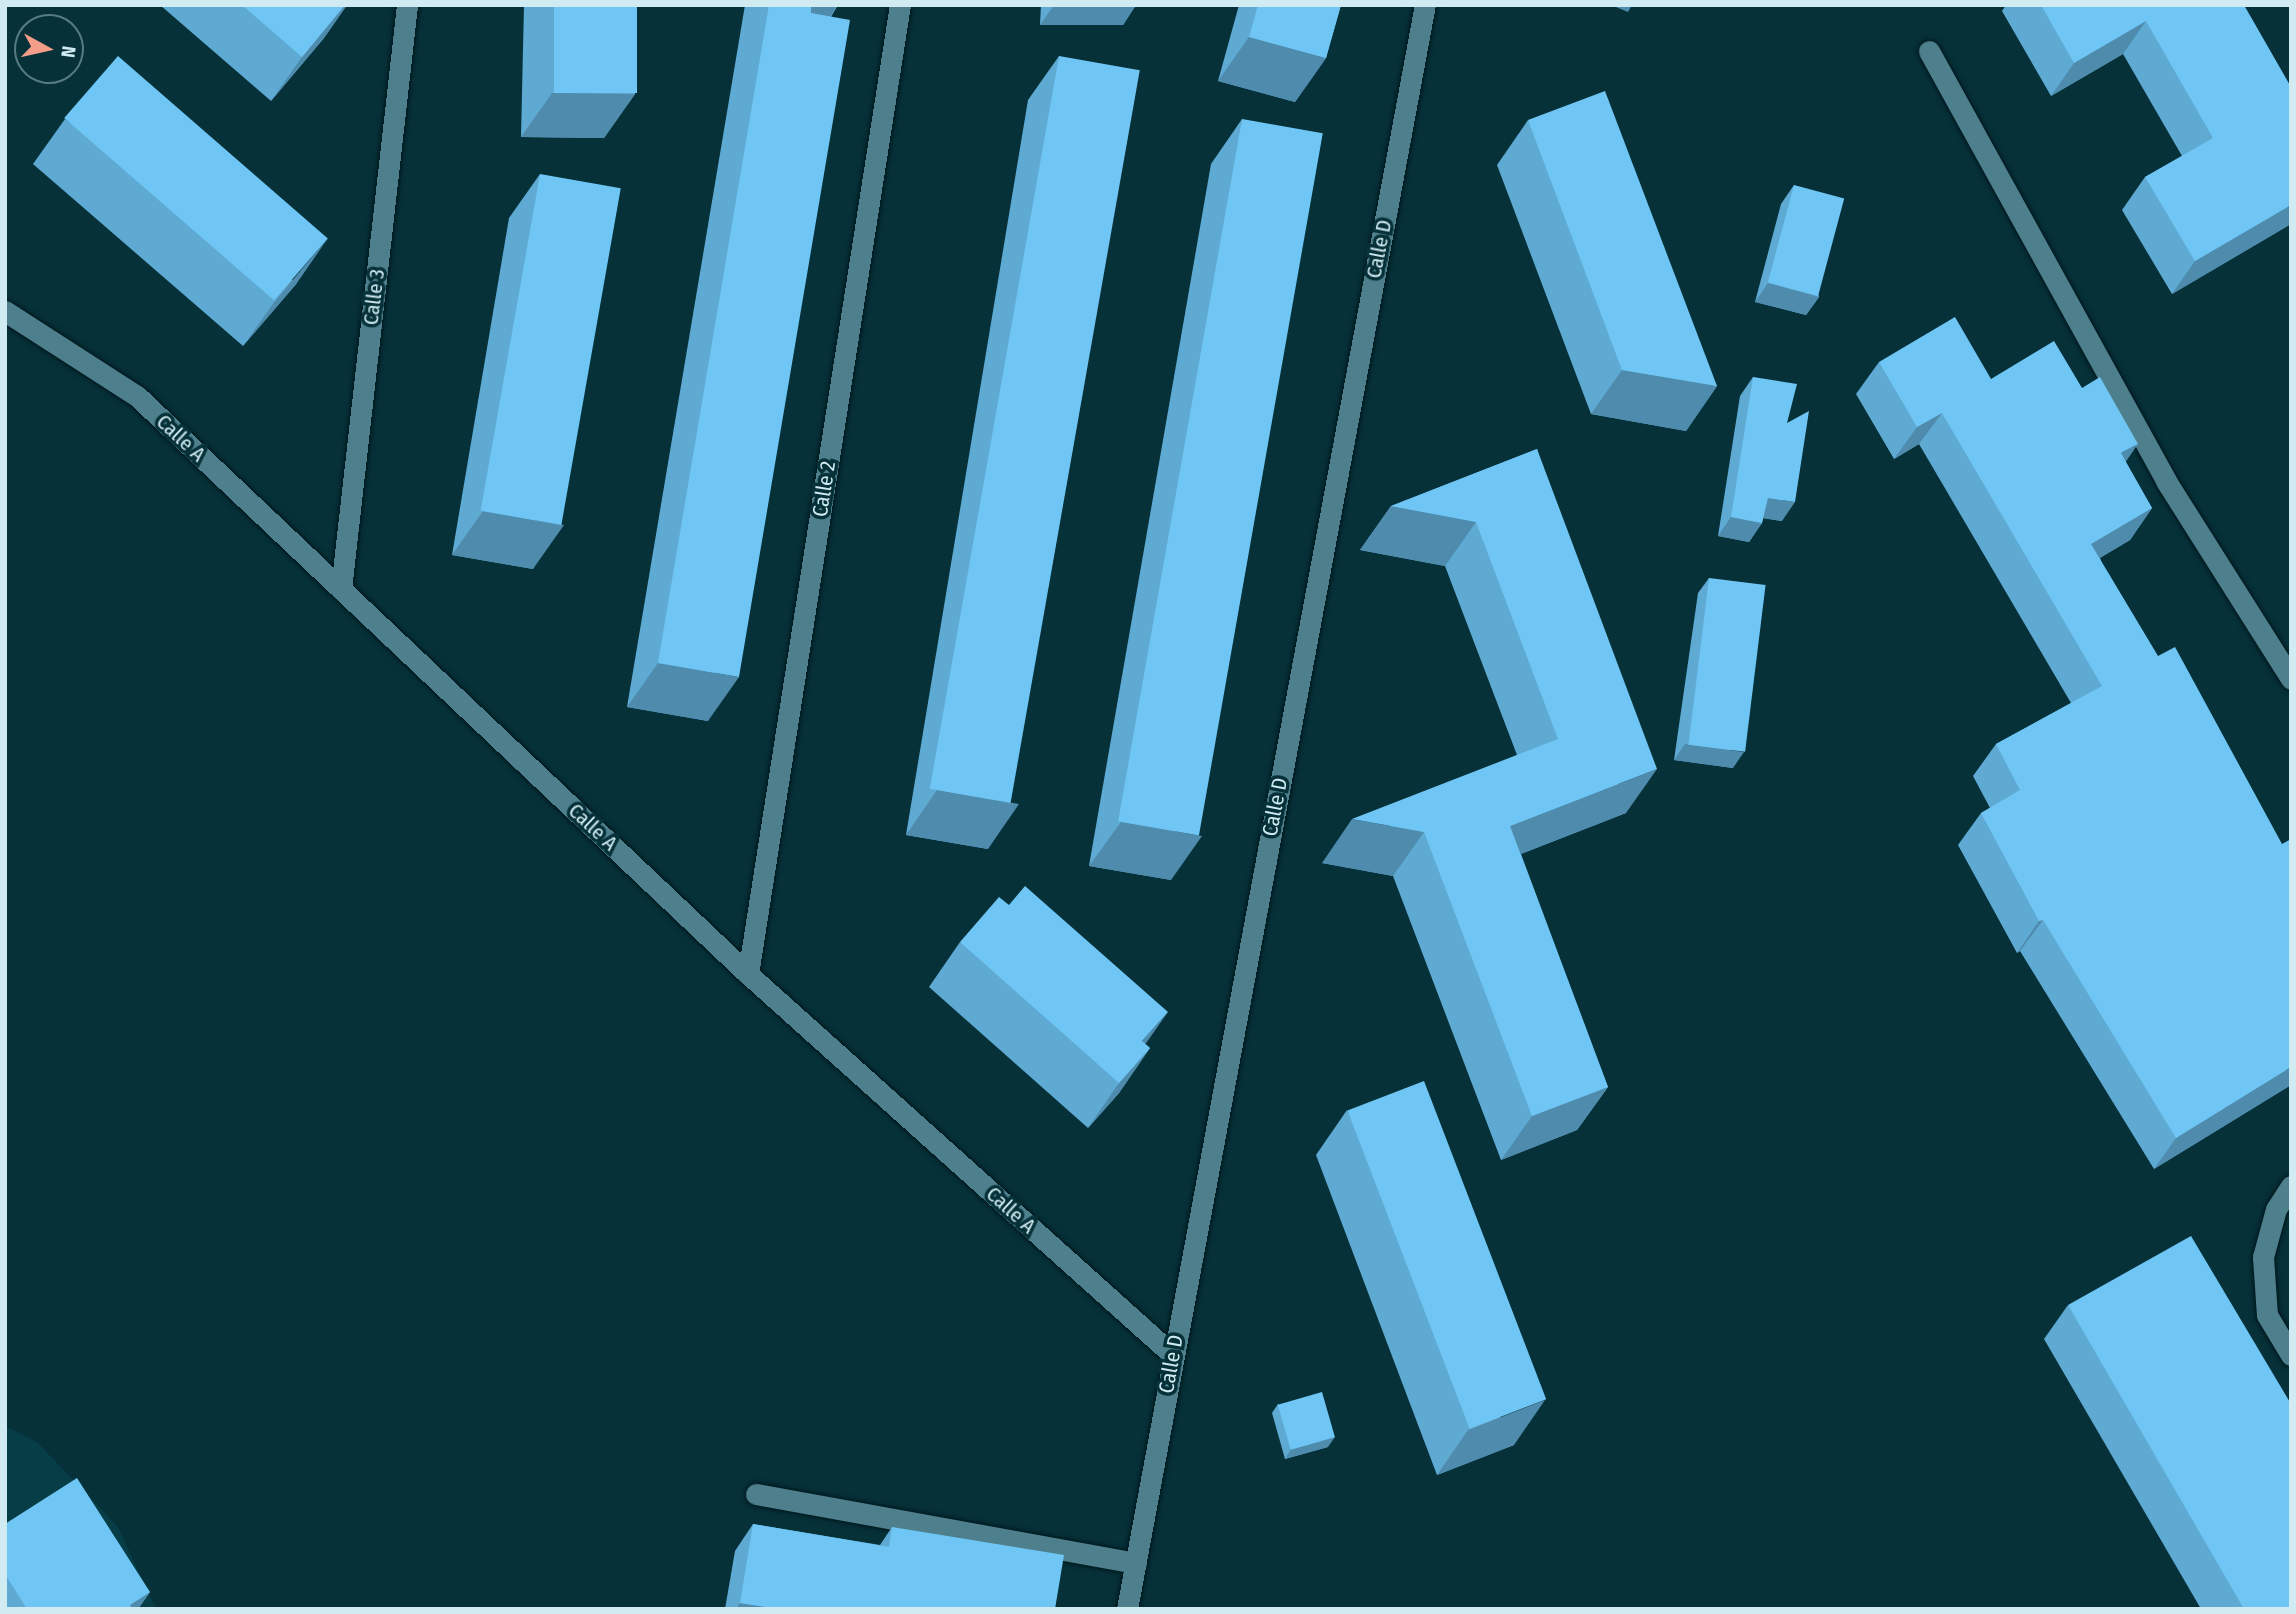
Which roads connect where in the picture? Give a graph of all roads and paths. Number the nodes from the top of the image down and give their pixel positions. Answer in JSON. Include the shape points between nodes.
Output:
{"nodes":[{"id":1,"x":407,"y":5,"type":"edge"},
{"id":2,"x":900,"y":5,"type":"edge"},
{"id":3,"x":1425,"y":5,"type":"edge"},
{"id":4,"x":1929,"y":51,"type":"dead end"},
{"id":5,"x":5,"y":311,"type":"edge"},
{"id":6,"x":341,"y":589,"type":"junction"},
{"id":7,"x":2291,"y":679,"type":"edge"},
{"id":8,"x":748,"y":974,"type":"junction"},
{"id":9,"x":2291,"y":1186,"type":"edge"},
{"id":10,"x":1173,"y":1355,"type":"junction"},
{"id":11,"x":2291,"y":1355,"type":"edge"},
{"id":12,"x":756,"y":1494,"type":"dead end"},
{"id":13,"x":1136,"y":1563,"type":"junction"},
{"id":14,"x":1128,"y":1609,"type":"edge"}],
"edges":[{"from":1,"to":6,"type":"street","name":"Calle 3"},
{"from":2,"to":8,"type":"street","name":"Calle 2"},
{"from":3,"to":10,"type":"street","name":"Calle D"},
{"from":4,"to":7,"type":"street","via":[[2166,481]]},
{"from":5,"to":6,"type":"street","name":"Calle A","via":[[137,396]]},
{"from":6,"to":8,"type":"street","name":"Calle A"},
{"from":8,"to":10,"type":"street","name":"Calle A"},
{"from":9,"to":11,"type":"street","via":[[2276,1209],[2263,1257],[2267,1315]]},
{"from":10,"to":13,"type":"street","name":"Calle D"},
{"from":12,"to":13,"type":"street"},
{"from":13,"to":14,"type":"street","name":"Calle D"}]}
